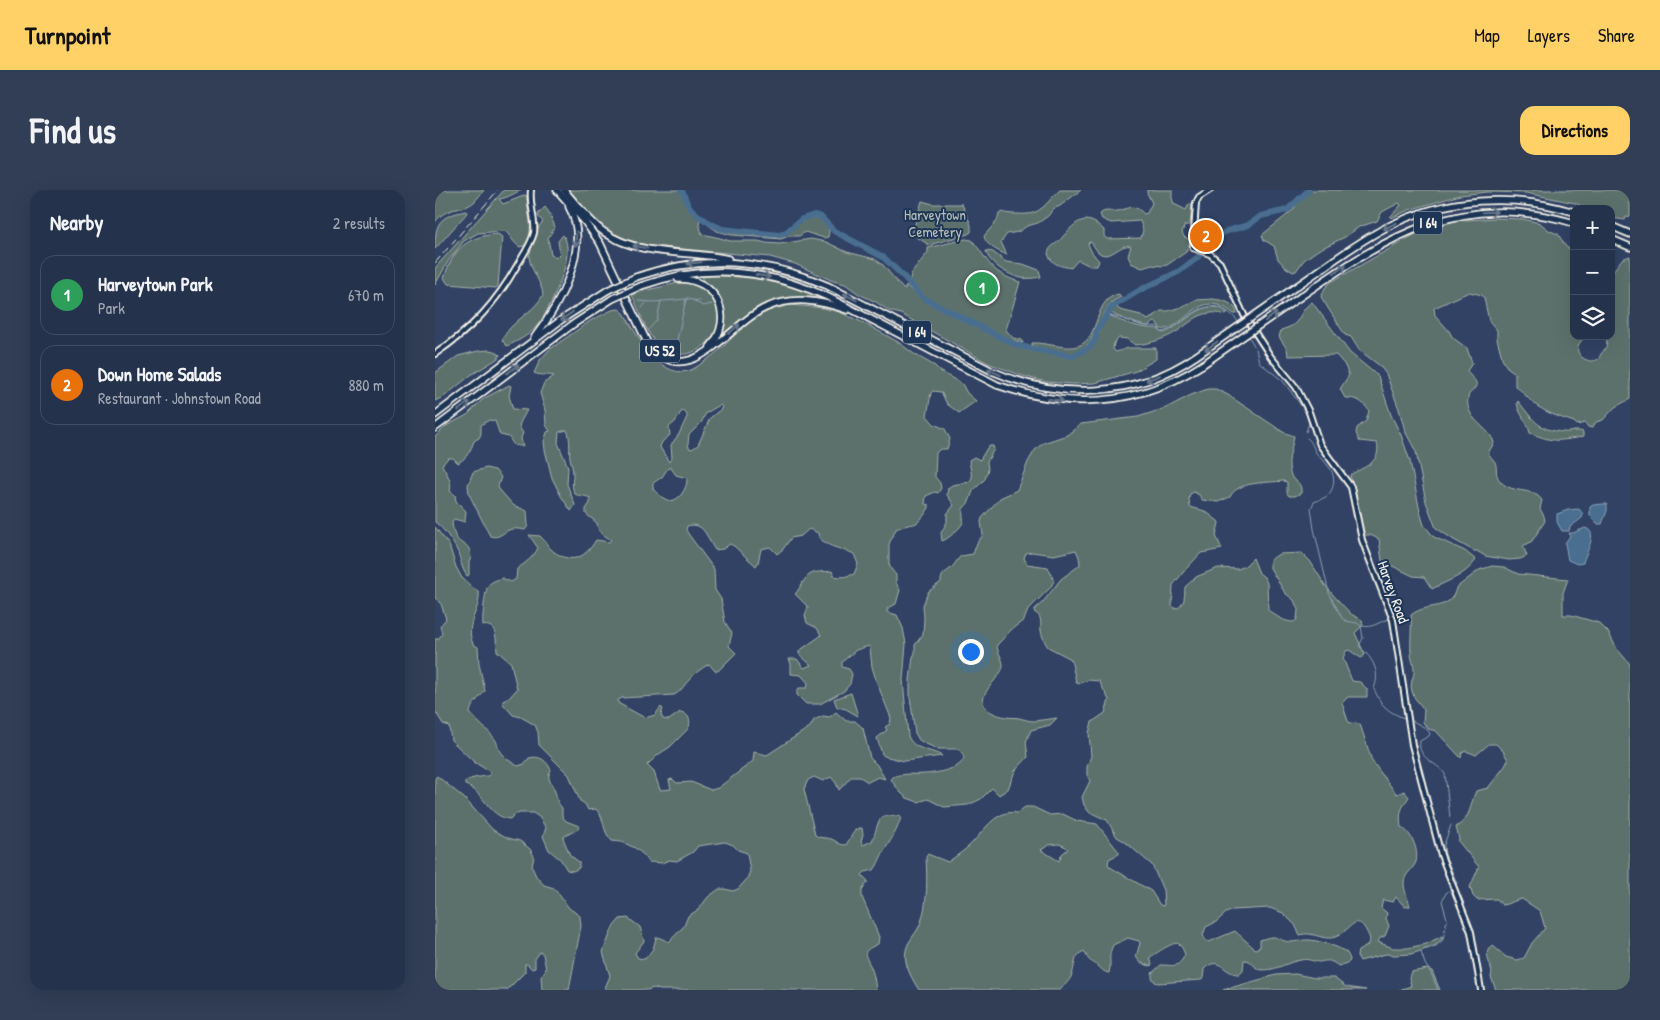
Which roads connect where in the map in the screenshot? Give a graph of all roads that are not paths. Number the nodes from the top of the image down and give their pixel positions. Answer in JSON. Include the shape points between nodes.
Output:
{"nodes":[{"id":1,"x":531,"y":190,"type":"edge"},
{"id":2,"x":1210,"y":190,"type":"edge"},
{"id":3,"x":562,"y":191,"type":"edge"},
{"id":4,"x":577,"y":206,"type":"junction"},
{"id":5,"x":1570,"y":211,"type":"edge"},
{"id":6,"x":1570,"y":222,"type":"edge"},
{"id":7,"x":1615,"y":228,"type":"edge"},
{"id":8,"x":1630,"y":234,"type":"edge"},
{"id":9,"x":1615,"y":241,"type":"edge"},
{"id":10,"x":1630,"y":247,"type":"edge"},
{"id":11,"x":740,"y":262,"type":"junction"},
{"id":12,"x":662,"y":279,"type":"junction"},
{"id":13,"x":863,"y":315,"type":"junction"},
{"id":14,"x":526,"y":346,"type":"junction"},
{"id":15,"x":435,"y":354,"type":"edge"},
{"id":16,"x":435,"y":415,"type":"edge"},
{"id":17,"x":435,"y":428,"type":"edge"},
{"id":18,"x":1481,"y":990,"type":"edge"}],
"edges":[{"from":1,"to":15,"type":"street","via":[[534,233],[514,272],[478,320]]},
{"from":2,"to":18,"type":"street","name":"Harvey Road","via":[[1196,203],[1193,248],[1217,260],[1224,270],[1245,317],[1305,402],[1323,450],[1350,484],[1362,540],[1393,620],[1418,770],[1441,855],[1471,932]]},
{"from":3,"to":4,"type":"highway","number":"US 52"},
{"from":3,"to":13,"type":"highway","one_way":true,"via":[[604,251],[647,342],[669,359],[684,361],[701,357],[753,314],[781,302],[819,302]]},
{"from":3,"to":14,"type":"highway","one_way":true,"via":[[575,223],[573,260],[557,303]]},
{"from":11,"to":4,"type":"highway","one_way":true,"via":[[631,246],[604,232]]},
{"from":4,"to":12,"type":"highway","number":"US 52","via":[[610,256],[652,343],[674,357],[685,358],[701,353],[719,334],[722,319],[719,303],[709,289],[698,282]]},
{"from":5,"to":11,"type":"highway","number":"I 64","one_way":true,"bridge":true,"via":[[1506,200],[1472,201],[1440,207],[1405,219],[1356,246],[1196,356],[1163,374],[1120,388],[1081,391],[1041,387],[1015,380],[815,280],[777,268]]},
{"from":13,"to":6,"type":"highway","number":"I 64","one_way":true,"bridge":true,"via":[[997,385],[1055,400],[1095,401],[1134,395],[1171,382],[1202,365],[1360,256],[1411,229],[1474,212],[1507,211]]},
{"from":7,"to":8,"type":"highway"},
{"from":9,"to":10,"type":"highway"},
{"from":11,"to":14,"type":"highway","number":"I 64","one_way":true,"bridge":true,"via":[[691,263],[636,277],[571,313]]},
{"from":12,"to":13,"type":"highway","number":"I 64","one_way":true,"via":[[714,272],[767,276],[805,287]]},
{"from":17,"to":12,"type":"highway","number":"I 64","one_way":true,"bridge":true,"via":[[581,318],[612,299]]},
{"from":14,"to":16,"type":"highway","number":"I 64"}]}
